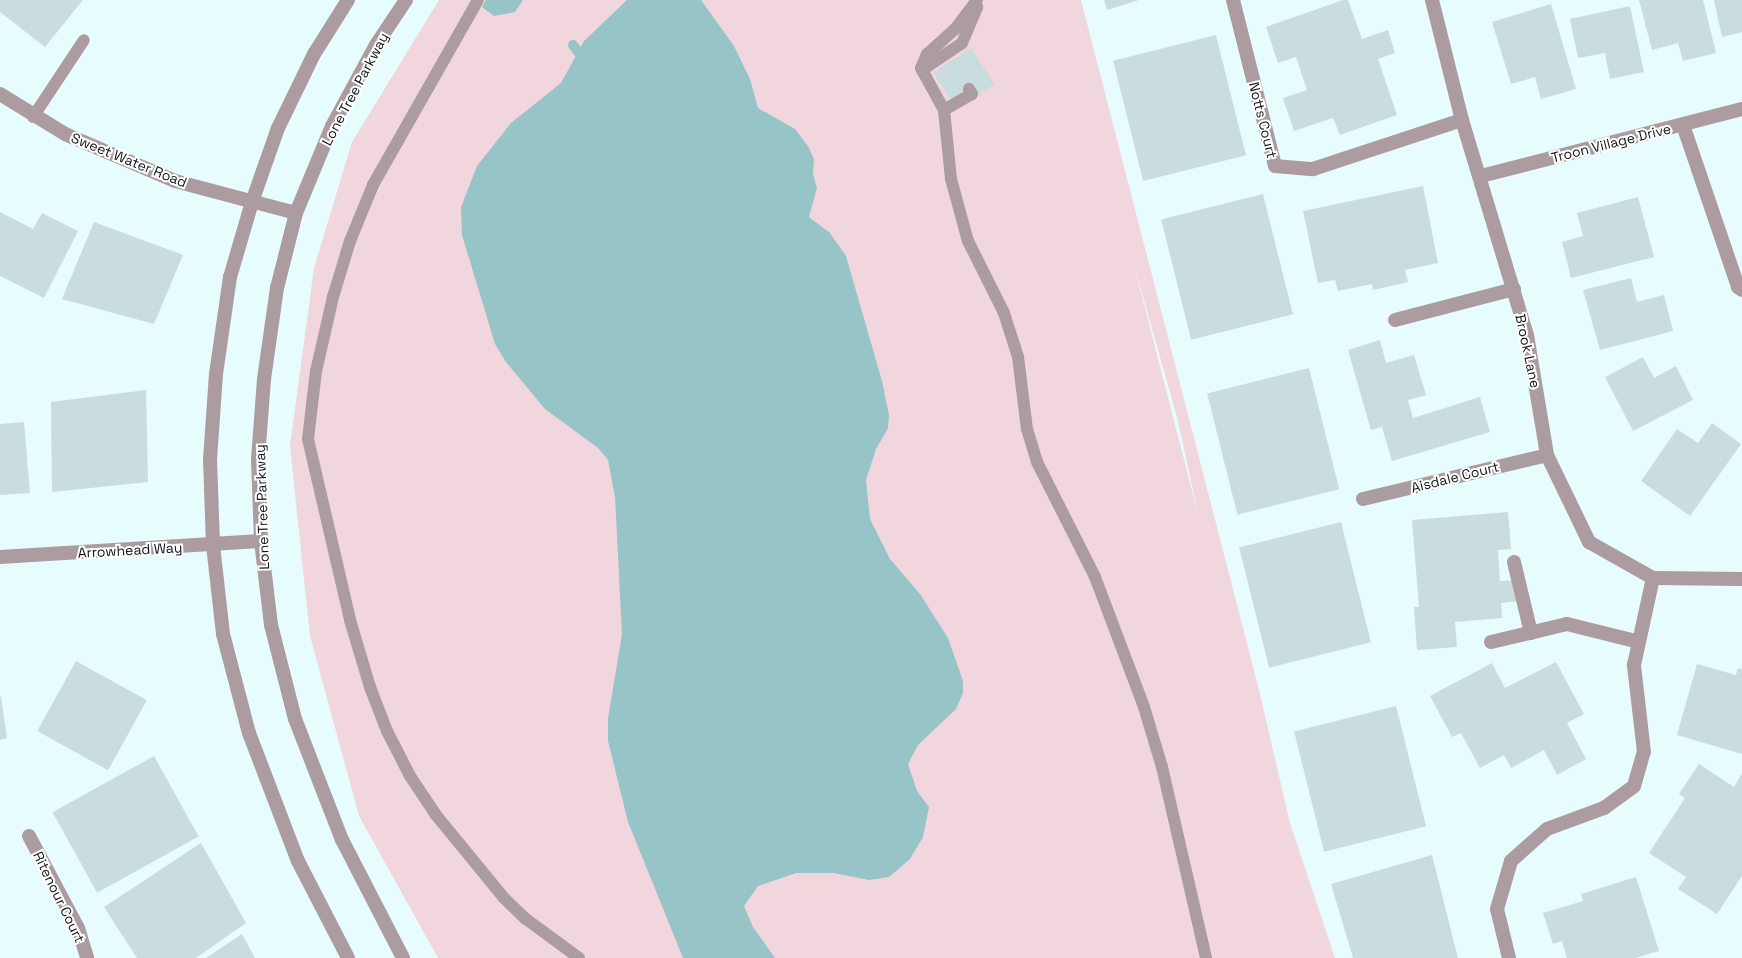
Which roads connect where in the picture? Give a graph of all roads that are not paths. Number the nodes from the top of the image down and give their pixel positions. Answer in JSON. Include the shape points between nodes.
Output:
{"nodes":[{"id":1,"x":348,"y":0,"type":"edge"},
{"id":2,"x":406,"y":0,"type":"edge"},
{"id":3,"x":478,"y":0,"type":"edge"},
{"id":4,"x":979,"y":0,"type":"edge"},
{"id":5,"x":1233,"y":0,"type":"edge"},
{"id":6,"x":1432,"y":0,"type":"edge"},
{"id":7,"x":84,"y":40,"type":"dead end"},
{"id":8,"x":969,"y":89,"type":"dead end"},
{"id":9,"x":0,"y":94,"type":"edge"},
{"id":10,"x":1742,"y":109,"type":"edge"},
{"id":11,"x":944,"y":110,"type":"junction"},
{"id":12,"x":33,"y":117,"type":"junction"},
{"id":13,"x":1462,"y":120,"type":"junction"},
{"id":14,"x":1683,"y":125,"type":"junction"},
{"id":15,"x":1481,"y":176,"type":"junction"},
{"id":16,"x":252,"y":202,"type":"junction"},
{"id":17,"x":296,"y":213,"type":"junction"},
{"id":18,"x":1514,"y":289,"type":"junction"},
{"id":19,"x":1742,"y":290,"type":"edge"},
{"id":20,"x":1395,"y":320,"type":"dead end"},
{"id":21,"x":1547,"y":455,"type":"junction"},
{"id":22,"x":1363,"y":498,"type":"dead end"},
{"id":23,"x":261,"y":541,"type":"junction"},
{"id":24,"x":213,"y":545,"type":"junction"},
{"id":25,"x":0,"y":557,"type":"edge"},
{"id":26,"x":1514,"y":562,"type":"dead end"},
{"id":27,"x":1653,"y":578,"type":"junction"},
{"id":28,"x":1742,"y":579,"type":"edge"},
{"id":29,"x":1531,"y":632,"type":"junction"},
{"id":30,"x":1491,"y":642,"type":"dead end"},
{"id":31,"x":1639,"y":642,"type":"junction"},
{"id":32,"x":28,"y":836,"type":"dead end"},
{"id":33,"x":87,"y":958,"type":"edge"},
{"id":34,"x":348,"y":958,"type":"edge"},
{"id":35,"x":403,"y":958,"type":"edge"},
{"id":36,"x":580,"y":958,"type":"edge"},
{"id":37,"x":1206,"y":958,"type":"edge"},
{"id":38,"x":1509,"y":958,"type":"edge"}],
"edges":[{"from":1,"to":16,"type":"street","via":[[314,54],[278,128]]},
{"from":2,"to":17,"type":"street","name":"Lone Tree Parkway","via":[[376,45],[332,126]]},
{"from":3,"to":36,"type":"lane","via":[[373,185],[350,241],[333,296],[316,371],[308,439],[350,620],[370,687],[387,731],[410,776],[436,814],[504,898],[526,919]]},
{"from":4,"to":11,"type":"lane","via":[[927,54],[922,70]]},
{"from":5,"to":13,"type":"street","name":"Notts Court","via":[[1275,166],[1313,169]]},
{"from":6,"to":13,"type":"street","name":"Brook Lane"},
{"from":7,"to":12,"type":"lane"},
{"from":8,"to":11,"type":"lane","via":[[972,94]]},
{"from":9,"to":12,"type":"street","name":"Sweet Water Road"},
{"from":10,"to":14,"type":"street","name":"Troon Village Drive"},
{"from":11,"to":37,"type":"lane","via":[[945,140],[957,209],[1018,357],[1028,429],[1037,462],[1095,577],[1144,707],[1162,767]]},
{"from":12,"to":16,"type":"street","name":"Sweet Water Road","via":[[175,181]]},
{"from":13,"to":15,"type":"street","name":"Brook Lane"},
{"from":14,"to":15,"type":"street","name":"Troon Village Drive"},
{"from":14,"to":19,"type":"street","via":[[1738,287]]},
{"from":15,"to":18,"type":"street","name":"Brook Lane"},
{"from":16,"to":17,"type":"street","name":"Sweet Water Road"},
{"from":16,"to":24,"type":"street","via":[[230,277],[216,374],[210,459]]},
{"from":17,"to":23,"type":"street","name":"Lone Tree Parkway","via":[[277,288],[264,379],[258,460]]},
{"from":18,"to":20,"type":"street"},
{"from":18,"to":21,"type":"street","name":"Brook Lane","via":[[1527,335]]},
{"from":21,"to":22,"type":"street","name":"Aisdale Court"},
{"from":21,"to":27,"type":"street","name":"Brook Lane","via":[[1589,542]]},
{"from":23,"to":24,"type":"street","name":"Arrowhead Way"},
{"from":23,"to":35,"type":"street","name":"Lone Tree Parkway","via":[[271,625],[295,719],[342,840]]},
{"from":24,"to":25,"type":"street","name":"Arrowhead Way"},
{"from":24,"to":34,"type":"street","via":[[224,634],[249,733],[298,861]]},
{"from":26,"to":29,"type":"street"},
{"from":27,"to":28,"type":"street","name":"Brook Lane"},
{"from":27,"to":31,"type":"street"},
{"from":29,"to":30,"type":"street"},
{"from":29,"to":31,"type":"street","via":[[1567,624]]},
{"from":31,"to":38,"type":"street","via":[[1634,665],[1644,752],[1634,786],[1604,808],[1546,829],[1511,861],[1497,909]]},
{"from":32,"to":33,"type":"street","name":"Ritenour Court","via":[[78,928]]}]}
